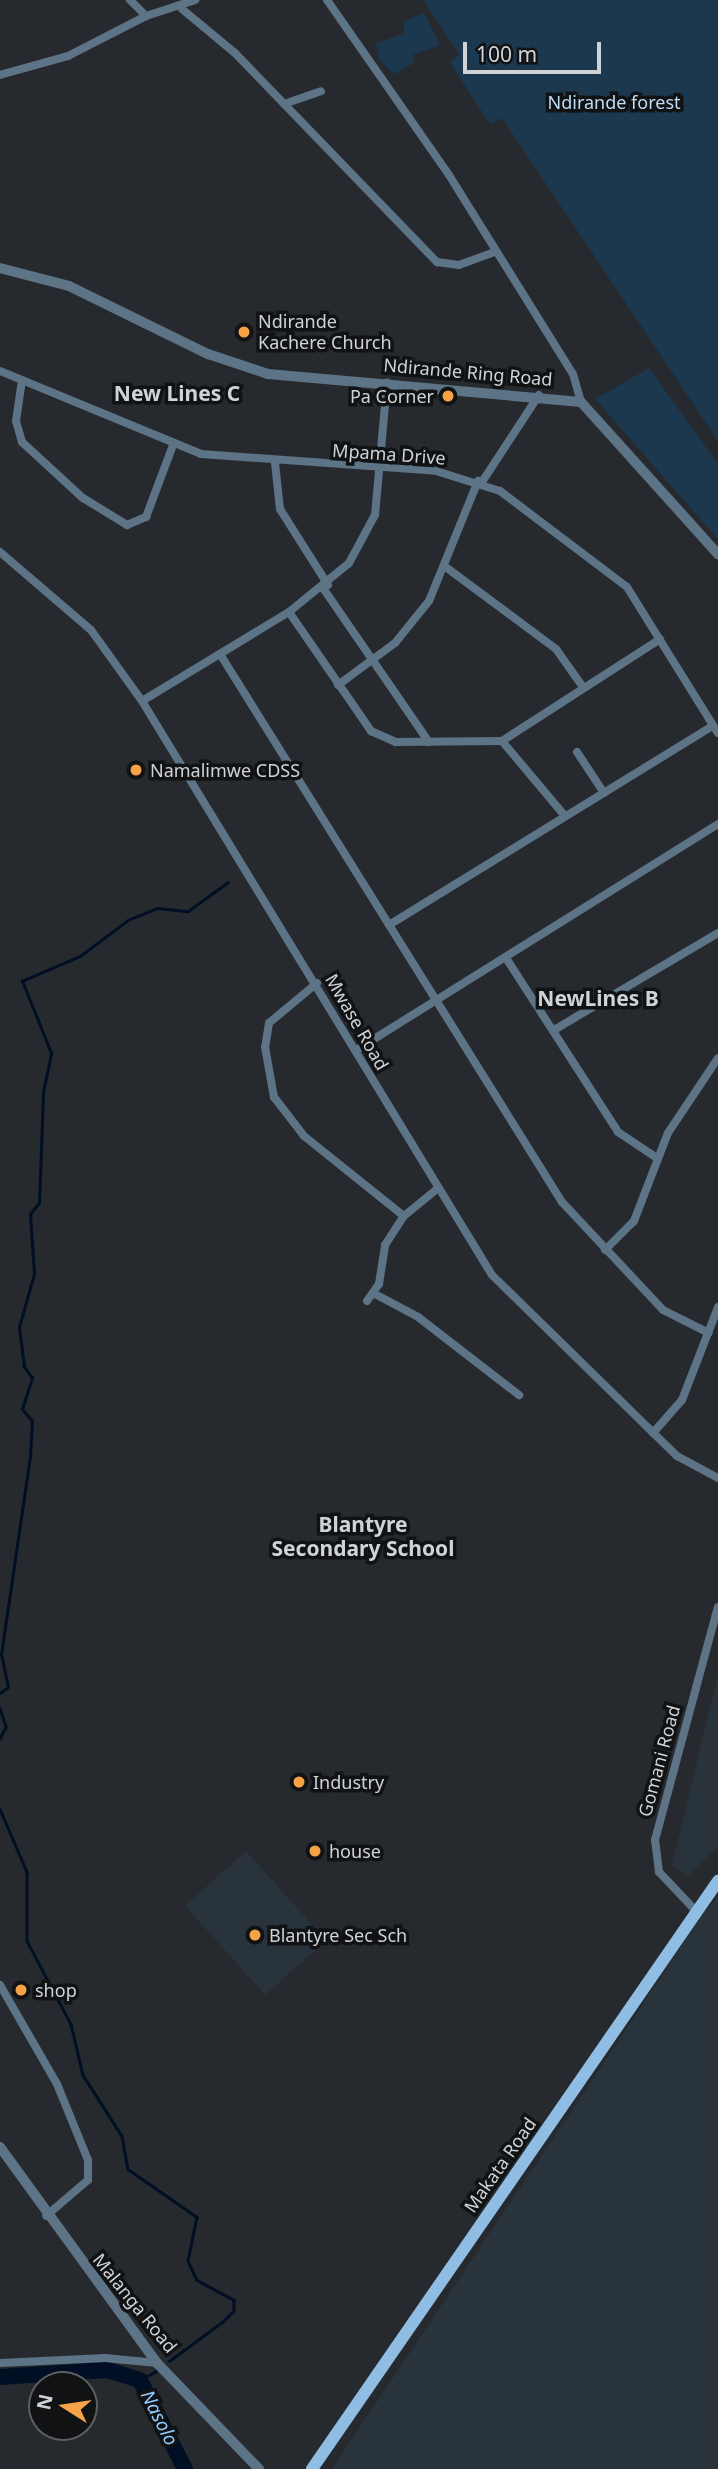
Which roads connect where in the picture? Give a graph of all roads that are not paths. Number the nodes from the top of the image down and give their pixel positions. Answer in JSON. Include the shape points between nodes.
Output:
{"nodes":[{"id":1,"x":130,"y":0,"type":"edge"},
{"id":2,"x":195,"y":0,"type":"edge"},
{"id":3,"x":327,"y":0,"type":"edge"},
{"id":4,"x":182,"y":9,"type":"junction"},
{"id":5,"x":146,"y":16,"type":"junction"},
{"id":6,"x":0,"y":75,"type":"edge"},
{"id":7,"x":321,"y":91,"type":"dead end"},
{"id":8,"x":284,"y":104,"type":"junction"},
{"id":9,"x":494,"y":252,"type":"junction"},
{"id":10,"x":0,"y":268,"type":"edge"},
{"id":11,"x":0,"y":371,"type":"edge"},
{"id":12,"x":22,"y":380,"type":"junction"},
{"id":13,"x":387,"y":383,"type":"junction"},
{"id":14,"x":539,"y":395,"type":"junction"},
{"id":15,"x":581,"y":402,"type":"junction"},
{"id":16,"x":173,"y":445,"type":"junction"},
{"id":17,"x":275,"y":463,"type":"junction"},
{"id":18,"x":381,"y":467,"type":"junction"},
{"id":19,"x":480,"y":482,"type":"junction"},
{"id":20,"x":0,"y":551,"type":"edge"},
{"id":21,"x":718,"y":554,"type":"edge"},
{"id":22,"x":447,"y":568,"type":"junction"},
{"id":23,"x":326,"y":586,"type":"junction"},
{"id":24,"x":289,"y":612,"type":"junction"},
{"id":25,"x":660,"y":639,"type":"junction"},
{"id":26,"x":220,"y":654,"type":"junction"},
{"id":27,"x":371,"y":661,"type":"junction"},
{"id":28,"x":338,"y":685,"type":"junction"},
{"id":29,"x":583,"y":687,"type":"junction"},
{"id":30,"x":142,"y":701,"type":"junction"},
{"id":31,"x":717,"y":731,"type":"edge"},
{"id":32,"x":502,"y":741,"type":"junction"},
{"id":33,"x":429,"y":743,"type":"junction"},
{"id":34,"x":577,"y":752,"type":"dead end"},
{"id":35,"x":604,"y":793,"type":"junction"},
{"id":36,"x":565,"y":816,"type":"junction"},
{"id":37,"x":718,"y":824,"type":"edge"},
{"id":38,"x":389,"y":925,"type":"junction"},
{"id":39,"x":718,"y":933,"type":"edge"},
{"id":40,"x":506,"y":958,"type":"junction"},
{"id":41,"x":317,"y":983,"type":"junction"},
{"id":42,"x":436,"y":1002,"type":"junction"},
{"id":43,"x":554,"y":1030,"type":"junction"},
{"id":44,"x":358,"y":1049,"type":"junction"},
{"id":45,"x":718,"y":1058,"type":"edge"},
{"id":46,"x":657,"y":1158,"type":"junction"},
{"id":47,"x":437,"y":1189,"type":"junction"},
{"id":48,"x":404,"y":1216,"type":"junction"},
{"id":49,"x":605,"y":1250,"type":"junction"},
{"id":50,"x":376,"y":1294,"type":"junction"},
{"id":51,"x":367,"y":1301,"type":"dead end"},
{"id":52,"x":718,"y":1307,"type":"edge"},
{"id":53,"x":709,"y":1333,"type":"junction"},
{"id":54,"x":519,"y":1395,"type":"dead end"},
{"id":55,"x":653,"y":1433,"type":"junction"},
{"id":56,"x":718,"y":1478,"type":"edge"},
{"id":57,"x":718,"y":1607,"type":"edge"},
{"id":58,"x":718,"y":1881,"type":"edge"},
{"id":59,"x":696,"y":1912,"type":"junction"},
{"id":60,"x":0,"y":1985,"type":"edge"},
{"id":61,"x":0,"y":2147,"type":"edge"},
{"id":62,"x":46,"y":2216,"type":"junction"},
{"id":63,"x":0,"y":2363,"type":"edge"},
{"id":64,"x":157,"y":2363,"type":"junction"},
{"id":65,"x":259,"y":2469,"type":"edge"},
{"id":66,"x":312,"y":2469,"type":"edge"}],
"edges":[{"from":1,"to":5,"type":"street"},
{"from":2,"to":4,"type":"street"},
{"from":3,"to":9,"type":"street","via":[[449,175]]},
{"from":4,"to":5,"type":"street"},
{"from":4,"to":8,"type":"street"},
{"from":5,"to":6,"type":"street","via":[[68,56]]},
{"from":7,"to":8,"type":"street"},
{"from":8,"to":9,"type":"street","via":[[437,262],[459,265]]},
{"from":9,"to":15,"type":"street","via":[[573,374]]},
{"from":10,"to":13,"type":"street","name":"Ndirande Ring Road","via":[[69,286],[257,371]]},
{"from":11,"to":12,"type":"street","name":"Mpama Drive"},
{"from":12,"to":16,"type":"street","name":"Mpama Drive"},
{"from":12,"to":16,"type":"street","via":[[16,421],[22,442],[83,498],[127,525],[146,517]]},
{"from":13,"to":14,"type":"street","name":"Ndirande Ring Road"},
{"from":13,"to":18,"type":"street"},
{"from":14,"to":15,"type":"street","name":"Ndirande Ring Road"},
{"from":14,"to":19,"type":"street"},
{"from":15,"to":21,"type":"street"},
{"from":16,"to":17,"type":"street","name":"Mpama Drive","via":[[220,458]]},
{"from":17,"to":18,"type":"street","name":"Mpama Drive"},
{"from":17,"to":23,"type":"street","via":[[280,509]]},
{"from":18,"to":19,"type":"street","name":"Mpama Drive"},
{"from":18,"to":23,"type":"street","via":[[368,533]]},
{"from":19,"to":22,"type":"street"},
{"from":19,"to":25,"type":"street","name":"Mpama Drive","via":[[617,578]]},
{"from":20,"to":30,"type":"street","name":"Mwase Road","via":[[91,630]]},
{"from":22,"to":27,"type":"street","via":[[410,628]]},
{"from":22,"to":29,"type":"street","via":[[556,649]]},
{"from":23,"to":24,"type":"street"},
{"from":23,"to":27,"type":"street"},
{"from":24,"to":26,"type":"street"},
{"from":24,"to":28,"type":"street"},
{"from":25,"to":29,"type":"street"},
{"from":25,"to":31,"type":"street","name":"Mpama Drive"},
{"from":26,"to":30,"type":"street"},
{"from":26,"to":38,"type":"street"},
{"from":27,"to":28,"type":"street"},
{"from":27,"to":33,"type":"street"},
{"from":28,"to":33,"type":"street","via":[[375,734]]},
{"from":29,"to":32,"type":"street"},
{"from":30,"to":41,"type":"street","name":"Mwase Road"},
{"from":31,"to":35,"type":"street"},
{"from":32,"to":33,"type":"street"},
{"from":32,"to":36,"type":"street"},
{"from":34,"to":35,"type":"street"},
{"from":35,"to":36,"type":"street"},
{"from":36,"to":38,"type":"street"},
{"from":37,"to":40,"type":"street"},
{"from":38,"to":42,"type":"street"},
{"from":39,"to":43,"type":"street"},
{"from":40,"to":42,"type":"street"},
{"from":40,"to":43,"type":"street"},
{"from":41,"to":44,"type":"street","name":"Mwase Road"},
{"from":41,"to":48,"type":"street","via":[[269,1023],[265,1047],[274,1097],[304,1136]]},
{"from":42,"to":44,"type":"street"},
{"from":42,"to":49,"type":"street","via":[[562,1202]]},
{"from":43,"to":46,"type":"street","via":[[618,1132]]},
{"from":44,"to":47,"type":"street","name":"Mwase Road"},
{"from":45,"to":46,"type":"street"},
{"from":46,"to":49,"type":"street","via":[[634,1221]]},
{"from":47,"to":48,"type":"street"},
{"from":47,"to":55,"type":"street","name":"Mwase Road","via":[[492,1275]]},
{"from":48,"to":50,"type":"street","via":[[385,1245]]},
{"from":49,"to":53,"type":"street","via":[[663,1310]]},
{"from":50,"to":51,"type":"street"},
{"from":50,"to":54,"type":"street","via":[[418,1317]]},
{"from":52,"to":53,"type":"street"},
{"from":53,"to":55,"type":"street","via":[[682,1400]]},
{"from":55,"to":56,"type":"street","name":"Mwase Road","via":[[677,1457]]},
{"from":57,"to":59,"type":"street","name":"Gomani Road","via":[[654,1840],[659,1872]]},
{"from":58,"to":59,"type":"main road","name":"Makata Road"},
{"from":59,"to":66,"type":"main road","name":"Makata Road"},
{"from":60,"to":62,"type":"street","via":[[57,2084],[88,2160],[84,2185]]},
{"from":61,"to":62,"type":"street","name":"Malanga Road"},
{"from":62,"to":64,"type":"street","name":"Malanga Road"},
{"from":63,"to":64,"type":"street","via":[[105,2358]]},
{"from":64,"to":65,"type":"street","name":"Malanga Road"}]}
